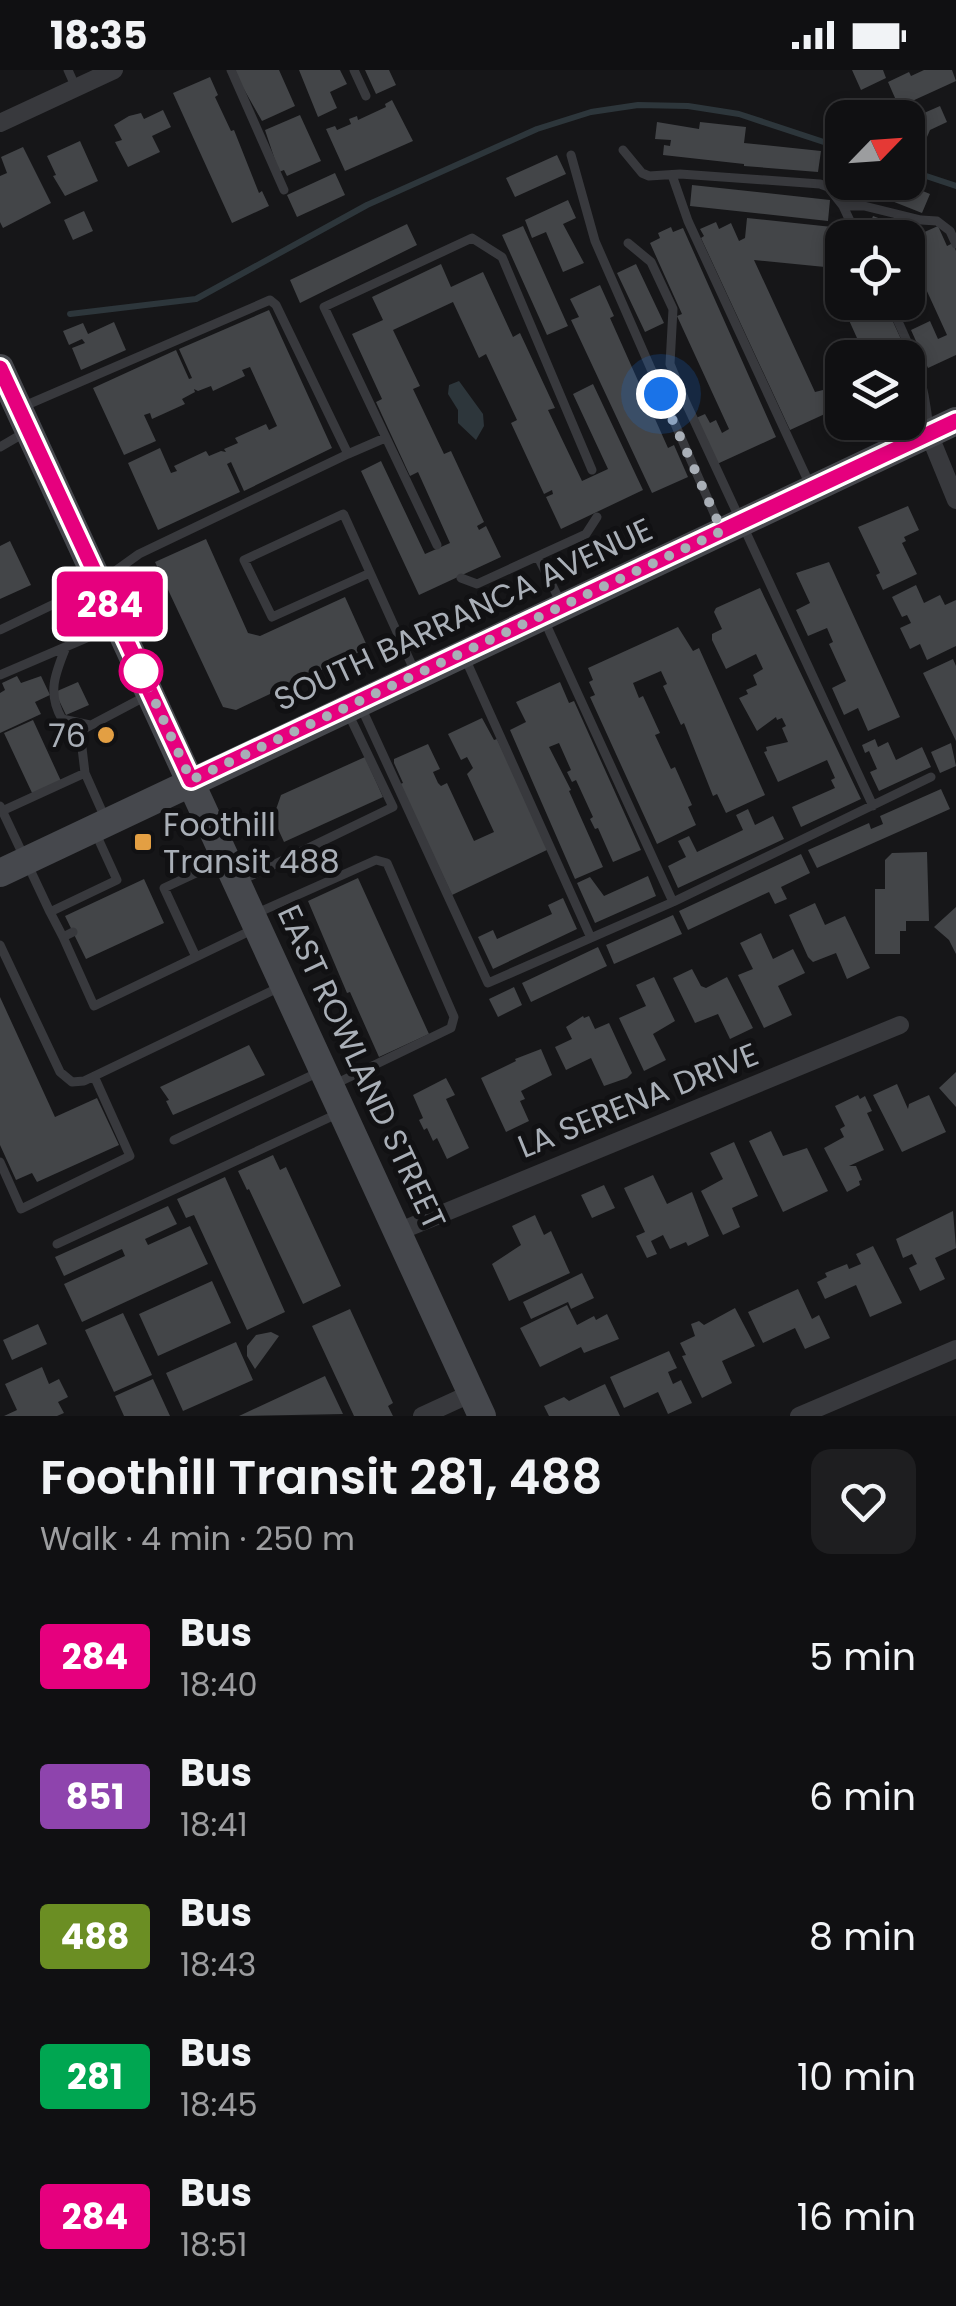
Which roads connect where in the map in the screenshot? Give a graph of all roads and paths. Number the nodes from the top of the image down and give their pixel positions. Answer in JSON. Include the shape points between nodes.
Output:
{"nodes":[{"id":1,"x":68,"y":70,"type":"edge"},
{"id":2,"x":114,"y":70,"type":"edge"},
{"id":3,"x":231,"y":70,"type":"edge"},
{"id":4,"x":354,"y":70,"type":"edge"},
{"id":5,"x":76,"y":88,"type":"junction"},
{"id":6,"x":366,"y":96,"type":"dead end"},
{"id":7,"x":0,"y":123,"type":"edge"},
{"id":8,"x":623,"y":150,"type":"dead end"},
{"id":9,"x":571,"y":156,"type":"dead end"},
{"id":10,"x":672,"y":174,"type":"junction"},
{"id":11,"x":284,"y":190,"type":"dead end"},
{"id":12,"x":843,"y":206,"type":"junction"},
{"id":13,"x":850,"y":220,"type":"edge"},
{"id":14,"x":628,"y":243,"type":"dead end"},
{"id":15,"x":956,"y":244,"type":"edge"},
{"id":16,"x":897,"y":320,"type":"edge"},
{"id":17,"x":0,"y":368,"type":"edge"},
{"id":18,"x":24,"y":419,"type":"junction"},
{"id":19,"x":956,"y":421,"type":"edge"},
{"id":20,"x":929,"y":434,"type":"junction"},
{"id":21,"x":384,"y":438,"type":"junction"},
{"id":22,"x":0,"y":447,"type":"edge"},
{"id":23,"x":348,"y":454,"type":"junction"},
{"id":24,"x":592,"y":470,"type":"dead end"},
{"id":25,"x":812,"y":489,"type":"junction"},
{"id":26,"x":956,"y":500,"type":"edge"},
{"id":27,"x":596,"y":517,"type":"dead end"},
{"id":28,"x":731,"y":527,"type":"junction"},
{"id":29,"x":437,"y":545,"type":"dead end"},
{"id":30,"x":538,"y":557,"type":"junction"},
{"id":31,"x":370,"y":573,"type":"junction"},
{"id":32,"x":461,"y":578,"type":"dead end"},
{"id":33,"x":100,"y":582,"type":"junction"},
{"id":34,"x":552,"y":611,"type":"junction"},
{"id":35,"x":119,"y":624,"type":"junction"},
{"id":36,"x":0,"y":630,"type":"edge"},
{"id":37,"x":66,"y":647,"type":"junction"},
{"id":38,"x":463,"y":653,"type":"junction"},
{"id":39,"x":0,"y":675,"type":"edge"},
{"id":40,"x":416,"y":675,"type":"junction"},
{"id":41,"x":151,"y":693,"type":"junction"},
{"id":42,"x":352,"y":705,"type":"junction"},
{"id":43,"x":90,"y":726,"type":"junction"},
{"id":44,"x":84,"y":773,"type":"junction"},
{"id":45,"x":931,"y":777,"type":"dead end"},
{"id":46,"x":191,"y":780,"type":"junction"},
{"id":47,"x":873,"y":806,"type":"junction"},
{"id":48,"x":1,"y":808,"type":"edge"},
{"id":49,"x":100,"y":825,"type":"junction"},
{"id":50,"x":26,"y":860,"type":"junction"},
{"id":51,"x":232,"y":870,"type":"junction"},
{"id":52,"x":0,"y":873,"type":"edge"},
{"id":53,"x":164,"y":888,"type":"junction"},
{"id":54,"x":151,"y":894,"type":"dead end"},
{"id":55,"x":673,"y":902,"type":"junction"},
{"id":56,"x":50,"y":912,"type":"junction"},
{"id":57,"x":255,"y":922,"type":"junction"},
{"id":58,"x":73,"y":932,"type":"dead end"},
{"id":59,"x":62,"y":938,"type":"junction"},
{"id":60,"x":591,"y":938,"type":"junction"},
{"id":61,"x":0,"y":945,"type":"edge"},
{"id":62,"x":196,"y":957,"type":"junction"},
{"id":63,"x":285,"y":985,"type":"junction"},
{"id":64,"x":900,"y":1025,"type":"dead end"},
{"id":65,"x":94,"y":1076,"type":"junction"},
{"id":66,"x":334,"y":1089,"type":"junction"},
{"id":67,"x":174,"y":1140,"type":"dead end"},
{"id":68,"x":0,"y":1162,"type":"edge"},
{"id":69,"x":400,"y":1231,"type":"junction"},
{"id":70,"x":57,"y":1244,"type":"dead end"},
{"id":71,"x":956,"y":1349,"type":"edge"},
{"id":72,"x":477,"y":1404,"type":"edge"},
{"id":73,"x":422,"y":1416,"type":"edge"},
{"id":74,"x":799,"y":1416,"type":"edge"}],
"edges":[{"from":1,"to":5,"type":"lane"},
{"from":2,"to":5,"type":"street"},
{"from":3,"to":11,"type":"lane"},
{"from":4,"to":6,"type":"lane"},
{"from":5,"to":7,"type":"street"},
{"from":8,"to":10,"type":"lane","via":[[642,173]]},
{"from":9,"to":28,"type":"lane","via":[[595,241]]},
{"from":10,"to":12,"type":"lane","via":[[820,184]]},
{"from":10,"to":25,"type":"lane"},
{"from":12,"to":13,"type":"lane"},
{"from":12,"to":15,"type":"lane","via":[[937,221]]},
{"from":14,"to":28,"type":"lane","via":[[652,262],[673,309],[670,364]]},
{"from":16,"to":20,"type":"lane","via":[[925,387]]},
{"from":17,"to":18,"type":"main road","name":"EAST ROWLAND STREET"},
{"from":18,"to":22,"type":"lane"},
{"from":18,"to":23,"type":"lane","via":[[270,300]]},
{"from":18,"to":33,"type":"main road","name":"EAST ROWLAND STREET"},
{"from":19,"to":20,"type":"main road","name":"SOUTH BARRANCA AVENUE"},
{"from":20,"to":25,"type":"main road","name":"SOUTH BARRANCA AVENUE"},
{"from":20,"to":26,"type":"street"},
{"from":21,"to":23,"type":"lane"},
{"from":21,"to":24,"type":"lane","via":[[324,307],[472,238],[502,257]]},
{"from":21,"to":29,"type":"lane"},
{"from":23,"to":33,"type":"lane","via":[[140,554]]},
{"from":25,"to":28,"type":"main road","name":"SOUTH BARRANCA AVENUE"},
{"from":27,"to":30,"type":"lane","via":[[586,534]]},
{"from":28,"to":34,"type":"main road","name":"SOUTH BARRANCA AVENUE"},
{"from":28,"to":47,"type":"lane"},
{"from":30,"to":32,"type":"lane","via":[[477,584]]},
{"from":30,"to":34,"type":"lane"},
{"from":31,"to":31,"type":"lane","via":[[342,514],[244,560],[272,617]]},
{"from":31,"to":40,"type":"lane"},
{"from":33,"to":35,"type":"main road","name":"EAST ROWLAND STREET"},
{"from":33,"to":36,"type":"lane"},
{"from":34,"to":38,"type":"main road","name":"SOUTH BARRANCA AVENUE"},
{"from":34,"to":55,"type":"lane"},
{"from":35,"to":37,"type":"lane"},
{"from":35,"to":41,"type":"main road","name":"EAST ROWLAND STREET"},
{"from":37,"to":39,"type":"lane"},
{"from":37,"to":43,"type":"lane","via":[[52,702],[62,718]]},
{"from":38,"to":40,"type":"main road","name":"SOUTH BARRANCA AVENUE"},
{"from":38,"to":60,"type":"lane"},
{"from":40,"to":42,"type":"main road","name":"SOUTH BARRANCA AVENUE"},
{"from":41,"to":43,"type":"lane"},
{"from":41,"to":46,"type":"main road","name":"EAST ROWLAND STREET"},
{"from":42,"to":46,"type":"main road","name":"SOUTH BARRANCA AVENUE"},
{"from":42,"to":51,"type":"lane","via":[[393,807]]},
{"from":42,"to":60,"type":"lane","via":[[488,983]]},
{"from":43,"to":44,"type":"lane","via":[[80,731]]},
{"from":44,"to":48,"type":"lane"},
{"from":44,"to":49,"type":"lane"},
{"from":45,"to":47,"type":"lane"},
{"from":46,"to":49,"type":"main road","name":"SOUTH BARRANCA AVENUE"},
{"from":46,"to":51,"type":"main road","name":"EAST ROWLAND STREET"},
{"from":47,"to":55,"type":"lane"},
{"from":48,"to":50,"type":"lane"},
{"from":49,"to":50,"type":"main road","name":"SOUTH BARRANCA AVENUE"},
{"from":49,"to":56,"type":"lane","via":[[119,885]]},
{"from":50,"to":52,"type":"main road","name":"SOUTH BARRANCA AVENUE"},
{"from":50,"to":56,"type":"lane"},
{"from":51,"to":53,"type":"lane"},
{"from":51,"to":57,"type":"main road","name":"EAST ROWLAND STREET"},
{"from":53,"to":54,"type":"lane"},
{"from":53,"to":62,"type":"lane"},
{"from":55,"to":60,"type":"lane"},
{"from":56,"to":59,"type":"lane"},
{"from":57,"to":62,"type":"lane"},
{"from":57,"to":63,"type":"main road","name":"EAST ROWLAND STREET"},
{"from":57,"to":66,"type":"lane","via":[[376,860],[387,863],[454,1017],[451,1028]]},
{"from":58,"to":59,"type":"lane"},
{"from":59,"to":62,"type":"lane","via":[[94,1006]]},
{"from":61,"to":65,"type":"lane","via":[[60,1072],[72,1082]]},
{"from":63,"to":65,"type":"lane"},
{"from":63,"to":66,"type":"main road","name":"EAST ROWLAND STREET"},
{"from":64,"to":69,"type":"street","name":"LA SERENA DRIVE"},
{"from":65,"to":68,"type":"lane","via":[[130,1156],[21,1209]]},
{"from":66,"to":67,"type":"lane"},
{"from":66,"to":69,"type":"main road","name":"EAST ROWLAND STREET"},
{"from":66,"to":70,"type":"lane"},
{"from":69,"to":72,"type":"main road","name":"EAST ROWLAND STREET"},
{"from":71,"to":74,"type":"street"},
{"from":72,"to":73,"type":"street"}]}
